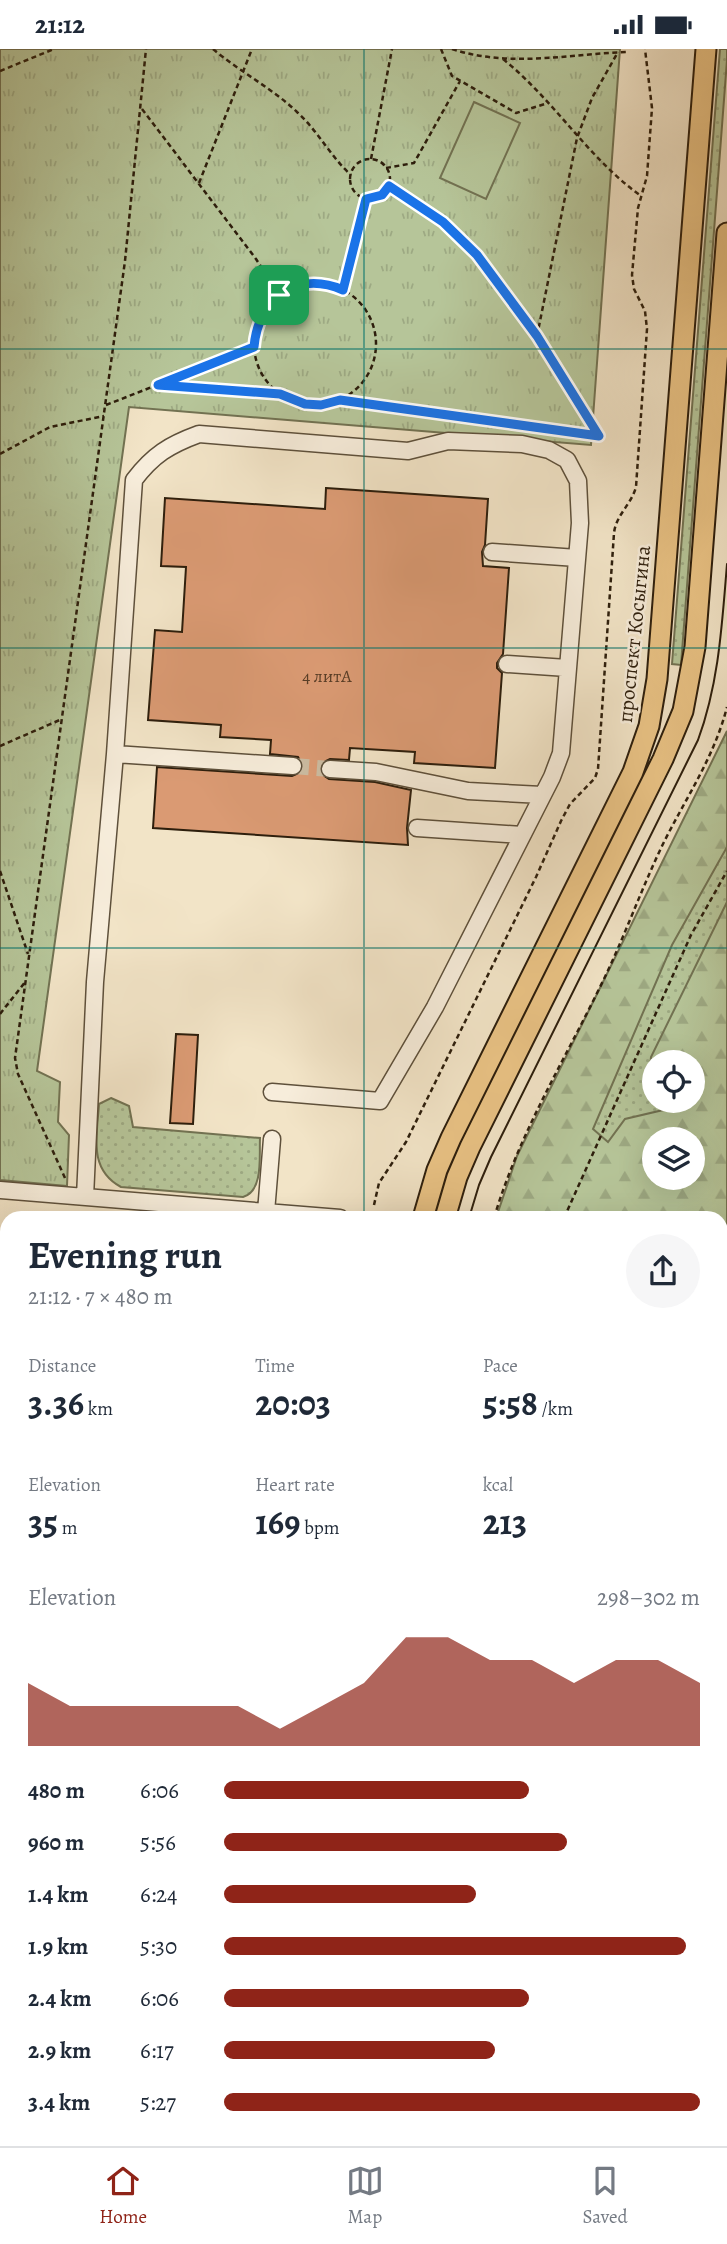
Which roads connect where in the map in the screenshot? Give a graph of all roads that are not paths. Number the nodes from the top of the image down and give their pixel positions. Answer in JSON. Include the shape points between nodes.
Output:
{"nodes":[{"id":1,"x":706,"y":49,"type":"edge"},
{"id":2,"x":727,"y":233,"type":"edge"},
{"id":3,"x":492,"y":552,"type":"dead end"},
{"id":4,"x":577,"y":558,"type":"junction"},
{"id":5,"x":507,"y":664,"type":"dead end"},
{"id":6,"x":567,"y":669,"type":"junction"},
{"id":7,"x":115,"y":754,"type":"junction"},
{"id":8,"x":293,"y":766,"type":"tunnel mouth"},
{"id":9,"x":330,"y":769,"type":"tunnel mouth"},
{"id":10,"x":542,"y":795,"type":"junction"},
{"id":11,"x":417,"y":828,"type":"dead end"},
{"id":12,"x":522,"y":835,"type":"junction"},
{"id":13,"x":272,"y":1092,"type":"dead end"},
{"id":14,"x":272,"y":1139,"type":"dead end"},
{"id":15,"x":0,"y":1190,"type":"edge"},
{"id":16,"x":79,"y":1196,"type":"junction"},
{"id":17,"x":253,"y":1211,"type":"edge"},
{"id":18,"x":265,"y":1211,"type":"edge"},
{"id":19,"x":425,"y":1211,"type":"edge"},
{"id":20,"x":447,"y":1211,"type":"edge"}],
"edges":[{"from":1,"to":19,"type":"main road","name":"проспект Косыгина","via":[[652,715],[633,772],[451,1139]]},
{"from":2,"to":20,"type":"main road","via":[[695,647],[683,711],[470,1147]]},
{"from":3,"to":4,"type":"street"},
{"from":4,"to":6,"type":"street"},
{"from":4,"to":7,"type":"street","via":[[578,481],[567,460],[549,450],[522,444],[448,441],[408,451],[199,434],[172,445],[148,461],[134,480]]},
{"from":5,"to":6,"type":"street"},
{"from":6,"to":10,"type":"street","via":[[561,753]]},
{"from":7,"to":8,"type":"street"},
{"from":7,"to":16,"type":"street"},
{"from":9,"to":10,"type":"street","via":[[376,772],[468,791]]},
{"from":10,"to":12,"type":"street"},
{"from":11,"to":12,"type":"street"},
{"from":12,"to":13,"type":"street","via":[[435,1007],[380,1101]]},
{"from":14,"to":18,"type":"street"},
{"from":15,"to":16,"type":"street"},
{"from":16,"to":17,"type":"street"}]}
